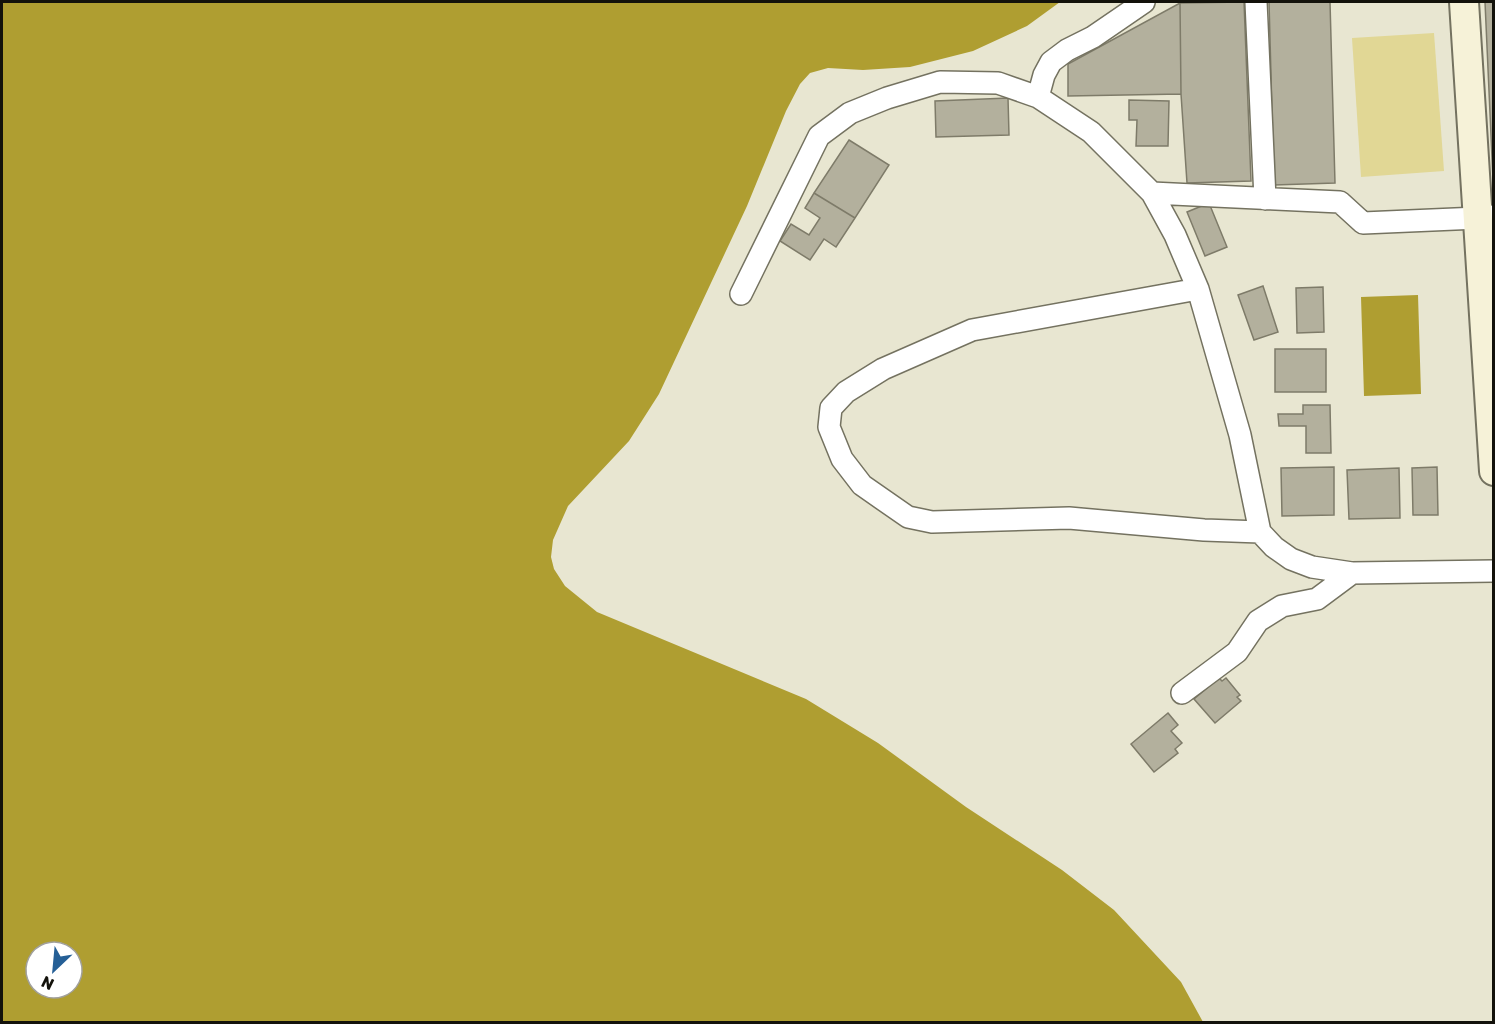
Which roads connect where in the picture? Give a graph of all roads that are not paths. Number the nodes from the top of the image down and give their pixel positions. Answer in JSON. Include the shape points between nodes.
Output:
{"nodes":[{"id":1,"x":1144,"y":2,"type":"edge"},
{"id":2,"x":1256,"y":2,"type":"edge"},
{"id":3,"x":1464,"y":2,"type":"edge"},
{"id":4,"x":1038,"y":97,"type":"junction"},
{"id":5,"x":1152,"y":193,"type":"junction"},
{"id":6,"x":1265,"y":199,"type":"junction"},
{"id":7,"x":1486,"y":217,"type":"edge"},
{"id":8,"x":1198,"y":289,"type":"junction"},
{"id":9,"x":741,"y":294,"type":"dead end"},
{"id":10,"x":1494,"y":471,"type":"edge"},
{"id":11,"x":1260,"y":532,"type":"junction"},
{"id":12,"x":1494,"y":572,"type":"edge"},
{"id":13,"x":1352,"y":573,"type":"junction"},
{"id":14,"x":1182,"y":693,"type":"dead end"}],
"edges":[{"from":1,"to":4,"type":"street","via":[[1051,62]]},
{"from":2,"to":6,"type":"street"},
{"from":3,"to":7,"type":"street"},
{"from":4,"to":5,"type":"street","via":[[1091,132]]},
{"from":4,"to":9,"type":"street","via":[[998,82],[940,82],[850,113],[819,136]]},
{"from":5,"to":6,"type":"street"},
{"from":5,"to":8,"type":"street"},
{"from":6,"to":7,"type":"street","via":[[1340,202],[1363,223]]},
{"from":7,"to":10,"type":"street"},
{"from":8,"to":11,"type":"street","via":[[1240,435]]},
{"from":8,"to":11,"type":"street","via":[[972,330],[883,369],[846,392],[831,408],[830,427],[842,459],[862,485],[908,517],[932,522],[1069,518]]},
{"from":11,"to":13,"type":"street","via":[[1291,559],[1312,567]]},
{"from":12,"to":13,"type":"street"},
{"from":13,"to":14,"type":"street","via":[[1317,599],[1282,606],[1258,621],[1236,651]]}]}
